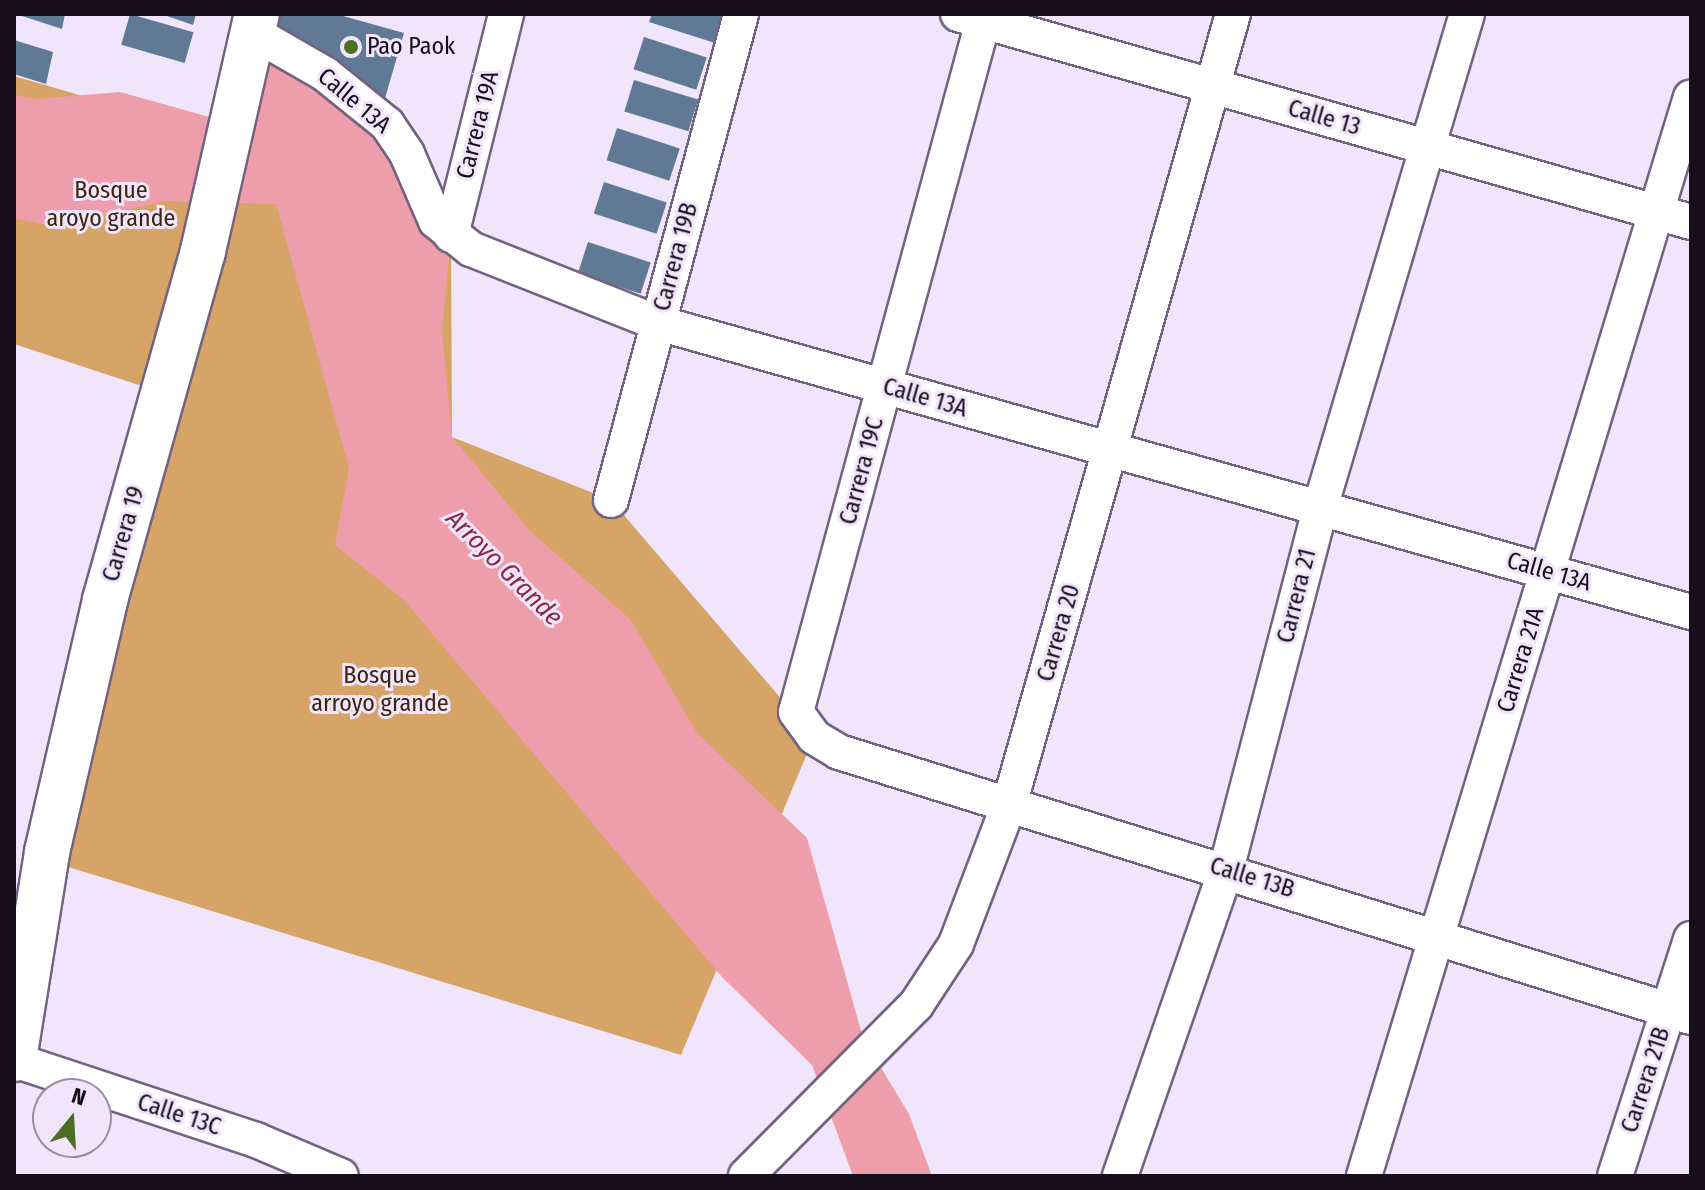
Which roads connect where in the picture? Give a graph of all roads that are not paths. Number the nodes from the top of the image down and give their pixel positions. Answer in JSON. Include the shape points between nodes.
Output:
{"nodes":[{"id":1,"x":506,"y":14,"type":"edge"},
{"id":2,"x":741,"y":14,"type":"edge"},
{"id":3,"x":1233,"y":14,"type":"edge"},
{"id":4,"x":1467,"y":14,"type":"edge"},
{"id":5,"x":975,"y":16,"type":"edge"},
{"id":6,"x":255,"y":23,"type":"edge"},
{"id":7,"x":1214,"y":86,"type":"junction"},
{"id":8,"x":1691,"y":97,"type":"edge"},
{"id":9,"x":1430,"y":148,"type":"junction"},
{"id":10,"x":1656,"y":212,"type":"junction"},
{"id":11,"x":1691,"y":222,"type":"edge"},
{"id":12,"x":451,"y":235,"type":"junction"},
{"id":13,"x":658,"y":323,"type":"junction"},
{"id":14,"x":884,"y":387,"type":"junction"},
{"id":15,"x":1111,"y":450,"type":"junction"},
{"id":16,"x":611,"y":500,"type":"dead end"},
{"id":17,"x":1320,"y":508,"type":"junction"},
{"id":18,"x":1548,"y":572,"type":"junction"},
{"id":19,"x":1691,"y":612,"type":"edge"},
{"id":20,"x":814,"y":737,"type":"joint"},
{"id":21,"x":1010,"y":802,"type":"junction"},
{"id":22,"x":1226,"y":870,"type":"junction"},
{"id":23,"x":1437,"y":936,"type":"junction"},
{"id":24,"x":1691,"y":939,"type":"edge"},
{"id":25,"x":1680,"y":1013,"type":"edge"},
{"id":26,"x":14,"y":1059,"type":"edge"},
{"id":27,"x":341,"y":1176,"type":"edge"},
{"id":28,"x":746,"y":1176,"type":"edge"},
{"id":29,"x":1120,"y":1176,"type":"edge"},
{"id":30,"x":1364,"y":1176,"type":"edge"},
{"id":31,"x":1615,"y":1176,"type":"edge"}],
"edges":[{"from":1,"to":12,"type":"street","name":"Carrera 19A"},
{"from":2,"to":13,"type":"street","name":"Carrera 19B"},
{"from":3,"to":7,"type":"street","name":"Carrera 20"},
{"from":4,"to":9,"type":"street","name":"Carrera 21"},
{"from":5,"to":7,"type":"street","name":"Calle 13"},
{"from":5,"to":14,"type":"street","name":"Carrera 19C"},
{"from":6,"to":12,"type":"street","name":"Calle 13A","via":[[387,124],[407,154],[436,221]]},
{"from":6,"to":26,"type":"main road","name":"Carrera 19","via":[[203,251],[105,600],[47,852]]},
{"from":7,"to":9,"type":"street","name":"Calle 13"},
{"from":7,"to":15,"type":"street","name":"Carrera 20"},
{"from":8,"to":10,"type":"street","name":"Carrera 21A"},
{"from":9,"to":10,"type":"street","name":"Calle 13"},
{"from":9,"to":17,"type":"street","name":"Carrera 21"},
{"from":10,"to":11,"type":"street","name":"Calle 13"},
{"from":10,"to":18,"type":"street","name":"Carrera 21A"},
{"from":12,"to":13,"type":"street","name":"Calle 13A","via":[[471,249]]},
{"from":13,"to":14,"type":"street","name":"Calle 13A"},
{"from":13,"to":16,"type":"street","name":"Carrera 19B"},
{"from":14,"to":15,"type":"street","name":"Calle 13A"},
{"from":14,"to":20,"type":"street","name":"Carrera 19C","via":[[796,712]]},
{"from":15,"to":17,"type":"street","name":"Calle 13A"},
{"from":15,"to":21,"type":"street","name":"Carrera 20"},
{"from":17,"to":18,"type":"street","name":"Calle 13A"},
{"from":17,"to":22,"type":"street","name":"Carrera 21"},
{"from":18,"to":19,"type":"street","name":"Calle 13A"},
{"from":18,"to":23,"type":"street","name":"Carrera 21A"},
{"from":20,"to":21,"type":"street","name":"Calle 13B","via":[[839,752]]},
{"from":21,"to":22,"type":"street","name":"Calle 13B"},
{"from":21,"to":28,"type":"street","name":"Carrera 20","via":[[956,944],[916,1005]]},
{"from":22,"to":23,"type":"street","name":"Calle 13B"},
{"from":22,"to":29,"type":"street","name":"Carrera 21"},
{"from":23,"to":25,"type":"street","name":"Calle 13B"},
{"from":23,"to":30,"type":"street","name":"Carrera 21A"},
{"from":24,"to":25,"type":"street","name":"Carrera 21B"},
{"from":25,"to":31,"type":"street","name":"Carrera 21B"},
{"from":26,"to":27,"type":"street","name":"Calle 13C","via":[[256,1140]]}]}
